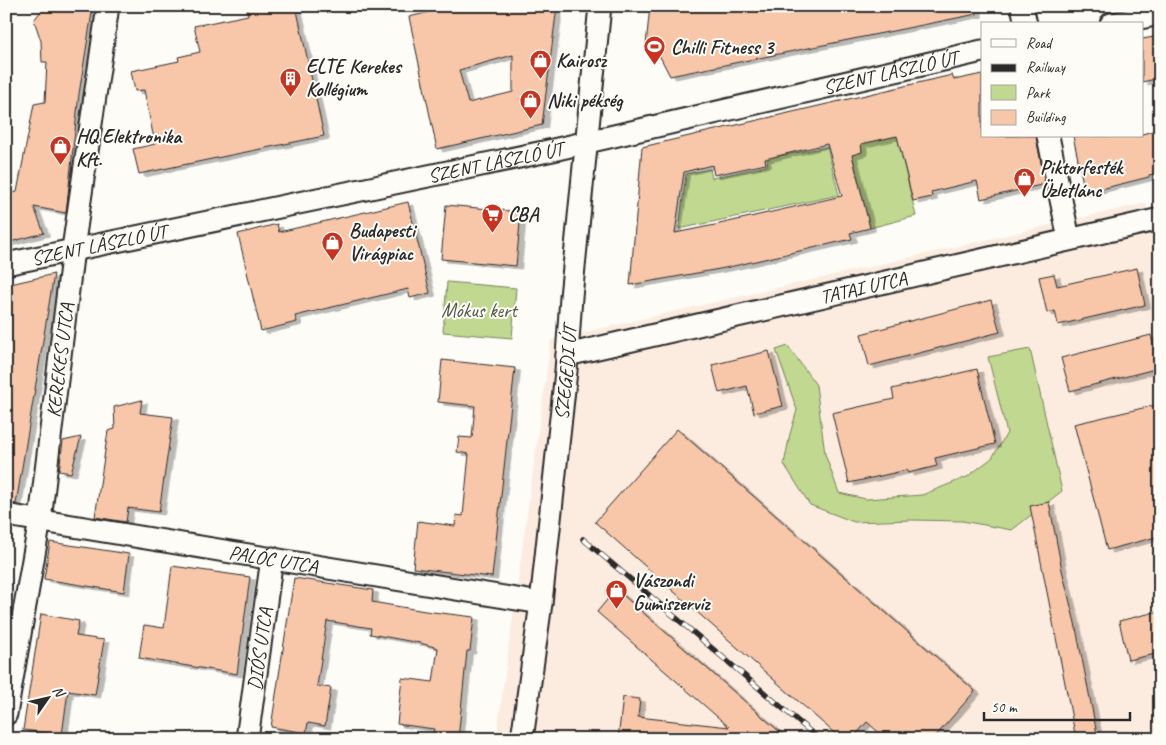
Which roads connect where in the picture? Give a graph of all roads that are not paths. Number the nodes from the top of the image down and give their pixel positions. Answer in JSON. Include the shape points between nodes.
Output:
{"nodes":[{"id":1,"x":108,"y":6,"type":"edge"},
{"id":2,"x":600,"y":6,"type":"edge"},
{"id":3,"x":1022,"y":6,"type":"edge"},
{"id":4,"x":1160,"y":14,"type":"edge"},
{"id":5,"x":1026,"y":22,"type":"edge"},
{"id":6,"x":1121,"y":22,"type":"edge"},
{"id":7,"x":981,"y":50,"type":"edge"},
{"id":8,"x":1048,"y":138,"type":"edge"},
{"id":9,"x":586,"y":143,"type":"junction"},
{"id":10,"x":1160,"y":219,"type":"edge"},
{"id":11,"x":1069,"y":240,"type":"junction"},
{"id":12,"x":73,"y":249,"type":"junction"},
{"id":13,"x":6,"y":264,"type":"edge"},
{"id":14,"x":567,"y":356,"type":"junction"},
{"id":15,"x":6,"y":515,"type":"edge"},
{"id":16,"x":40,"y":520,"type":"junction"},
{"id":17,"x":272,"y":558,"type":"junction"},
{"id":18,"x":541,"y":603,"type":"junction"},
{"id":19,"x":6,"y":714,"type":"edge"},
{"id":20,"x":247,"y":739,"type":"edge"},
{"id":21,"x":522,"y":739,"type":"edge"}],
"edges":[{"from":1,"to":12,"type":"street","name":"KEREKES UTCA"},
{"from":2,"to":9,"type":"street","name":"SZEGEDI ÚT"},
{"from":3,"to":5,"type":"street"},
{"from":4,"to":6,"type":"street"},
{"from":7,"to":9,"type":"street","name":"SZENT LÁSZLÓ ÚT"},
{"from":8,"to":11,"type":"street"},
{"from":9,"to":12,"type":"street","name":"SZENT LÁSZLÓ ÚT"},
{"from":9,"to":14,"type":"street","name":"SZEGEDI ÚT"},
{"from":10,"to":11,"type":"street","name":"TATAI UTCA"},
{"from":11,"to":14,"type":"street","name":"TATAI UTCA"},
{"from":12,"to":13,"type":"street","name":"SZENT LÁSZLÓ ÚT"},
{"from":12,"to":16,"type":"street","name":"KEREKES UTCA"},
{"from":14,"to":18,"type":"street","name":"SZEGEDI ÚT"},
{"from":15,"to":16,"type":"street","name":"PALÓC UTCA"},
{"from":16,"to":17,"type":"street","name":"PALÓC UTCA"},
{"from":16,"to":19,"type":"street","name":"KEREKES UTCA"},
{"from":17,"to":18,"type":"street","name":"PALÓC UTCA"},
{"from":17,"to":20,"type":"street","name":"DIÓS UTCA"},
{"from":18,"to":21,"type":"street","name":"SZEGEDI ÚT"}]}
